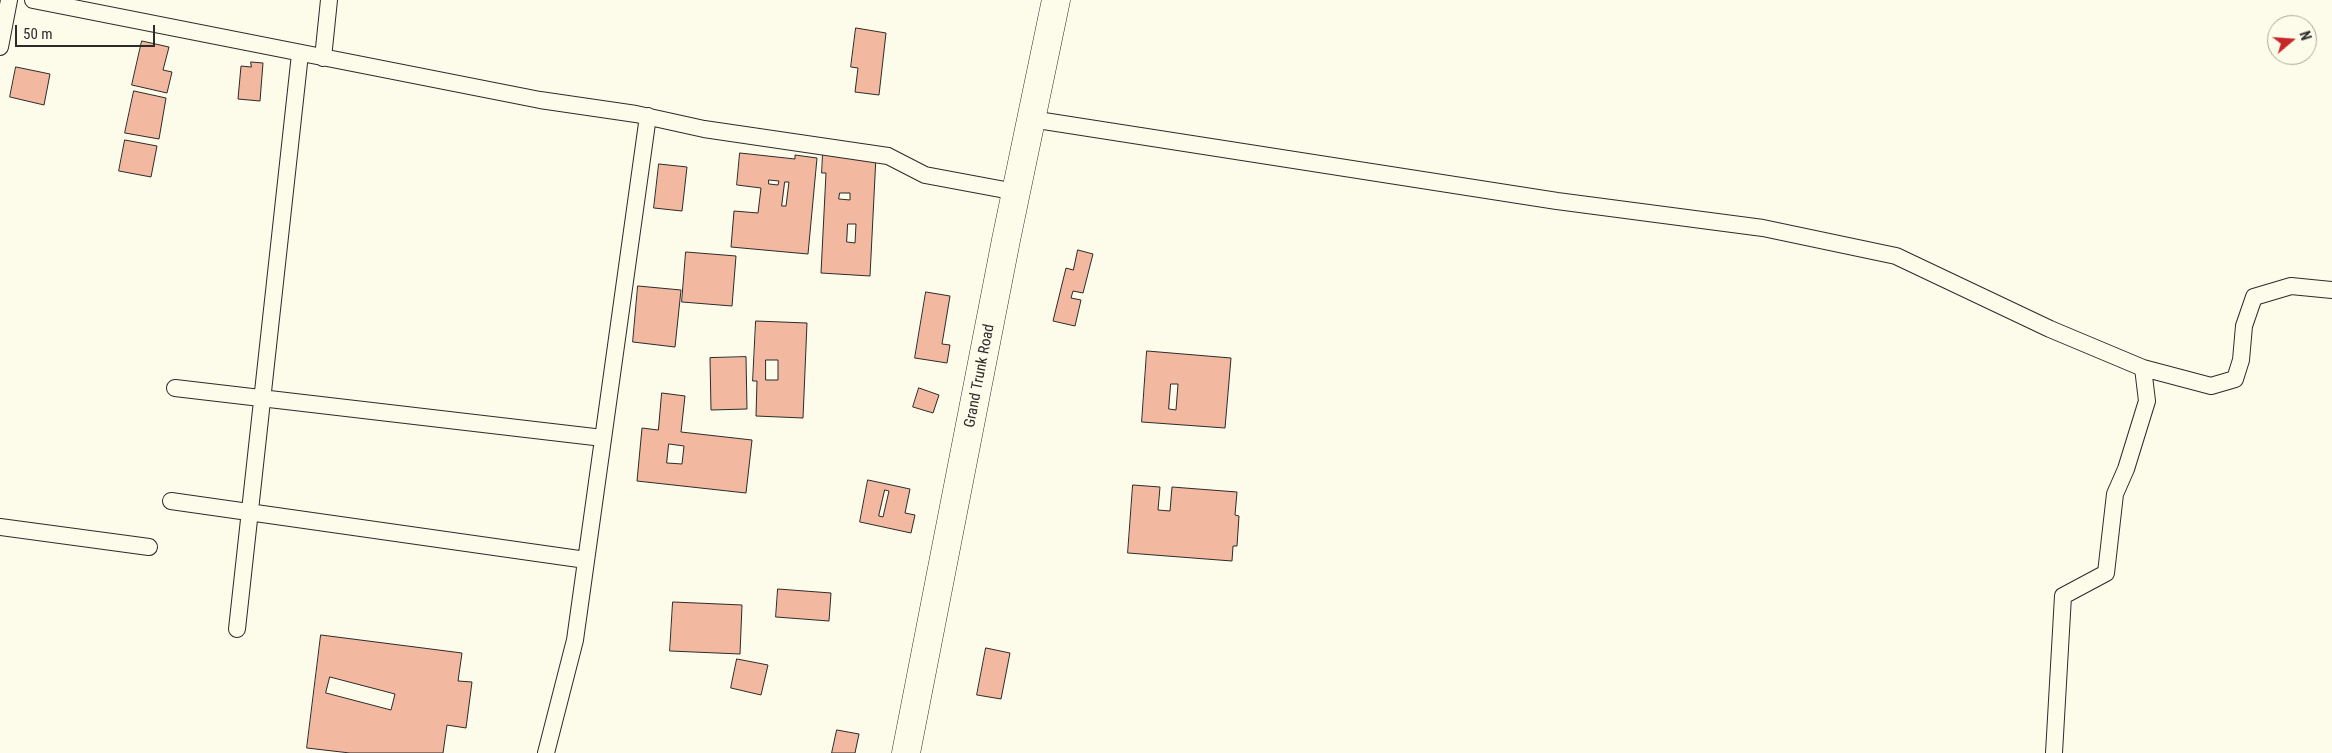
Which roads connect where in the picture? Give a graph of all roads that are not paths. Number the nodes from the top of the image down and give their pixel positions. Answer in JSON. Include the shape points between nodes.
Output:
{"nodes":[{"id":1,"x":9,"y":0,"type":"edge"},
{"id":2,"x":34,"y":0,"type":"edge"},
{"id":3,"x":328,"y":0,"type":"edge"},
{"id":4,"x":1056,"y":0,"type":"edge"},
{"id":5,"x":0,"y":47,"type":"edge"},
{"id":6,"x":300,"y":54,"type":"junction"},
{"id":7,"x":323,"y":58,"type":"junction"},
{"id":8,"x":648,"y":116,"type":"junction"},
{"id":9,"x":1031,"y":119,"type":"junction"},
{"id":10,"x":1016,"y":192,"type":"junction"},
{"id":11,"x":2332,"y":290,"type":"edge"},
{"id":12,"x":2142,"y":368,"type":"junction"},
{"id":13,"x":175,"y":388,"type":"dead end"},
{"id":14,"x":262,"y":398,"type":"junction"},
{"id":15,"x":603,"y":438,"type":"junction"},
{"id":16,"x":171,"y":501,"type":"dead end"},
{"id":17,"x":249,"y":512,"type":"junction"},
{"id":18,"x":0,"y":527,"type":"edge"},
{"id":19,"x":149,"y":547,"type":"dead end"},
{"id":20,"x":586,"y":560,"type":"junction"},
{"id":21,"x":236,"y":629,"type":"dead end"},
{"id":22,"x":546,"y":753,"type":"edge"},
{"id":23,"x":906,"y":753,"type":"edge"},
{"id":24,"x":2054,"y":753,"type":"edge"}],
"edges":[{"from":1,"to":5,"type":"street"},
{"from":2,"to":6,"type":"street"},
{"from":3,"to":7,"type":"street"},
{"from":4,"to":9,"type":"highway","name":"Grand Trunk Road"},
{"from":6,"to":7,"type":"street"},
{"from":6,"to":14,"type":"street"},
{"from":7,"to":8,"type":"street","via":[[540,100]]},
{"from":8,"to":10,"type":"street","via":[[704,129],[888,156],[925,175]]},
{"from":8,"to":15,"type":"street"},
{"from":9,"to":10,"type":"highway","name":"Grand Trunk Road"},
{"from":9,"to":12,"type":"street","via":[[1557,201],[1763,228],[1896,256],[2050,329]]},
{"from":10,"to":23,"type":"highway","name":"Grand Trunk Road"},
{"from":11,"to":12,"type":"street","via":[[2291,286],[2254,297],[2244,326],[2241,360],[2235,379],[2211,386]]},
{"from":12,"to":24,"type":"street","via":[[2147,401],[2115,494],[2106,573],[2063,596]]},
{"from":13,"to":14,"type":"street"},
{"from":14,"to":15,"type":"street"},
{"from":14,"to":17,"type":"street"},
{"from":15,"to":20,"type":"street"},
{"from":16,"to":17,"type":"street"},
{"from":17,"to":20,"type":"street"},
{"from":17,"to":21,"type":"street"},
{"from":18,"to":19,"type":"street"},
{"from":20,"to":22,"type":"street","via":[[575,640]]}]}
